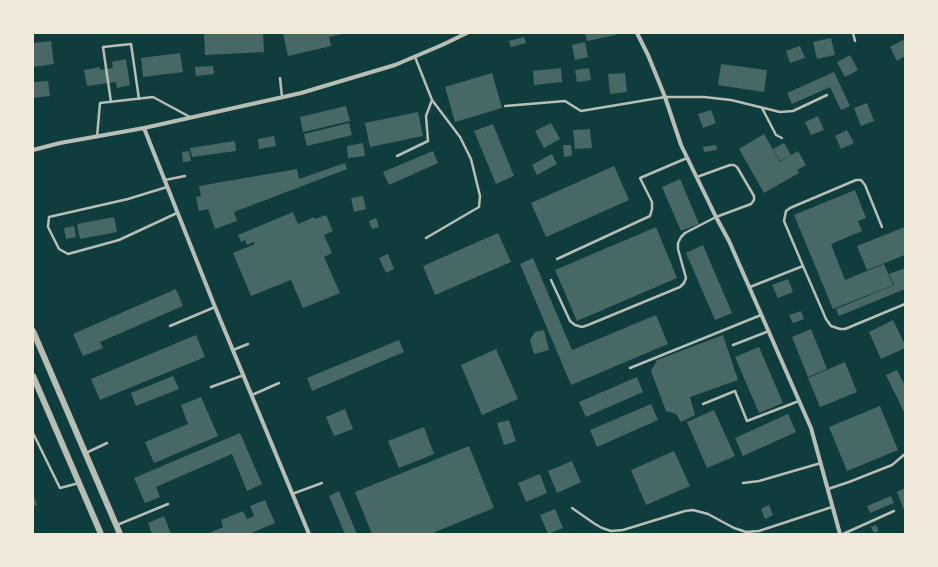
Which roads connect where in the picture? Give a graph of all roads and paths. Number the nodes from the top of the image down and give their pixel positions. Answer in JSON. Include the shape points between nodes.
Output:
{"nodes":[{"id":1,"x":467,"y":33,"type":"edge"},
{"id":2,"x":637,"y":33,"type":"edge"},
{"id":3,"x":853,"y":33,"type":"edge"},
{"id":4,"x":855,"y":41,"type":"dead end"},
{"id":5,"x":415,"y":57,"type":"junction"},
{"id":6,"x":280,"y":78,"type":"dead end"},
{"id":7,"x":827,"y":95,"type":"dead end"},
{"id":8,"x":282,"y":97,"type":"junction"},
{"id":9,"x":665,"y":97,"type":"junction"},
{"id":10,"x":139,"y":99,"type":"junction"},
{"id":11,"x":432,"y":100,"type":"junction"},
{"id":12,"x":111,"y":102,"type":"junction"},
{"id":13,"x":505,"y":106,"type":"dead end"},
{"id":14,"x":762,"y":108,"type":"junction"},
{"id":15,"x":190,"y":117,"type":"junction"},
{"id":16,"x":144,"y":128,"type":"junction"},
{"id":17,"x":97,"y":137,"type":"junction"},
{"id":18,"x":782,"y":138,"type":"dead end"},
{"id":19,"x":33,"y":150,"type":"edge"},
{"id":20,"x":397,"y":156,"type":"dead end"},
{"id":21,"x":687,"y":158,"type":"junction"},
{"id":22,"x":185,"y":176,"type":"dead end"},
{"id":23,"x":696,"y":178,"type":"junction"},
{"id":24,"x":164,"y":180,"type":"junction"},
{"id":25,"x":167,"y":187,"type":"junction"},
{"id":26,"x":177,"y":213,"type":"junction"},
{"id":27,"x":716,"y":217,"type":"junction"},
{"id":28,"x":882,"y":227,"type":"dead end"},
{"id":29,"x":426,"y":238,"type":"dead end"},
{"id":30,"x":557,"y":259,"type":"dead end"},
{"id":31,"x":803,"y":266,"type":"junction"},
{"id":32,"x":551,"y":280,"type":"dead end"},
{"id":33,"x":750,"y":287,"type":"junction"},
{"id":34,"x":905,"y":304,"type":"edge"},
{"id":35,"x":215,"y":308,"type":"junction"},
{"id":36,"x":762,"y":314,"type":"junction"},
{"id":37,"x":170,"y":326,"type":"dead end"},
{"id":38,"x":769,"y":330,"type":"junction"},
{"id":39,"x":33,"y":331,"type":"edge"},
{"id":40,"x":248,"y":344,"type":"dead end"},
{"id":41,"x":733,"y":345,"type":"dead end"},
{"id":42,"x":233,"y":350,"type":"junction"},
{"id":43,"x":630,"y":368,"type":"dead end"},
{"id":44,"x":244,"y":375,"type":"junction"},
{"id":45,"x":33,"y":376,"type":"edge"},
{"id":46,"x":279,"y":383,"type":"dead end"},
{"id":47,"x":211,"y":387,"type":"dead end"},
{"id":48,"x":252,"y":395,"type":"junction"},
{"id":49,"x":799,"y":401,"type":"junction"},
{"id":50,"x":703,"y":404,"type":"dead end"},
{"id":51,"x":33,"y":433,"type":"edge"},
{"id":52,"x":107,"y":443,"type":"dead end"},
{"id":53,"x":85,"y":453,"type":"junction"},
{"id":54,"x":905,"y":454,"type":"edge"},
{"id":55,"x":821,"y":463,"type":"junction"},
{"id":56,"x":79,"y":483,"type":"junction"},
{"id":57,"x":322,"y":483,"type":"dead end"},
{"id":58,"x":743,"y":483,"type":"dead end"},
{"id":59,"x":828,"y":489,"type":"junction"},
{"id":60,"x":292,"y":495,"type":"junction"},
{"id":61,"x":168,"y":504,"type":"dead end"},
{"id":62,"x":832,"y":507,"type":"junction"},
{"id":63,"x":572,"y":508,"type":"dead end"},
{"id":64,"x":894,"y":511,"type":"dead end"},
{"id":65,"x":116,"y":525,"type":"junction"},
{"id":66,"x":101,"y":534,"type":"edge"},
{"id":67,"x":120,"y":534,"type":"edge"},
{"id":68,"x":309,"y":534,"type":"edge"},
{"id":69,"x":841,"y":534,"type":"edge"}],
"edges":[{"from":1,"to":5,"type":"street"},
{"from":2,"to":9,"type":"street"},
{"from":3,"to":4,"type":"lane"},
{"from":5,"to":8,"type":"street","via":[[353,78]]},
{"from":5,"to":11,"type":"lane"},
{"from":6,"to":8,"type":"lane"},
{"from":7,"to":14,"type":"lane","via":[[793,111],[780,112]]},
{"from":8,"to":15,"type":"street"},
{"from":9,"to":13,"type":"lane","via":[[580,111],[565,101]]},
{"from":9,"to":14,"type":"lane","via":[[718,98]]},
{"from":9,"to":21,"type":"street"},
{"from":10,"to":12,"type":"lane"},
{"from":10,"to":12,"type":"lane","via":[[131,44],[103,48]]},
{"from":10,"to":15,"type":"lane","via":[[153,97]]},
{"from":11,"to":20,"type":"lane","via":[[426,116],[428,141]]},
{"from":11,"to":29,"type":"lane","via":[[460,137],[471,160],[480,196],[479,207]]},
{"from":12,"to":17,"type":"lane","via":[[100,103]]},
{"from":14,"to":18,"type":"lane","via":[[776,135]]},
{"from":15,"to":16,"type":"street"},
{"from":16,"to":17,"type":"street"},
{"from":16,"to":24,"type":"street"},
{"from":17,"to":19,"type":"street"},
{"from":21,"to":23,"type":"street"},
{"from":21,"to":30,"type":"lane","via":[[640,178],[652,202],[650,216]]},
{"from":22,"to":24,"type":"lane"},
{"from":23,"to":27,"type":"street"},
{"from":23,"to":27,"type":"lane","via":[[734,165],[754,196],[751,204]]},
{"from":24,"to":25,"type":"street"},
{"from":25,"to":26,"type":"street"},
{"from":25,"to":26,"type":"lane","via":[[50,217],[48,227],[59,249],[68,254],[119,240]]},
{"from":26,"to":35,"type":"street"},
{"from":27,"to":32,"type":"lane","via":[[681,237],[678,249],[686,278],[680,288],[588,325],[582,327],[570,321]]},
{"from":27,"to":33,"type":"street"},
{"from":28,"to":31,"type":"lane","via":[[861,180],[790,208],[786,211],[784,221]]},
{"from":31,"to":33,"type":"lane"},
{"from":31,"to":34,"type":"lane","via":[[826,319],[835,329],[845,329]]},
{"from":33,"to":36,"type":"street"},
{"from":35,"to":37,"type":"lane"},
{"from":35,"to":42,"type":"street"},
{"from":36,"to":38,"type":"street"},
{"from":36,"to":43,"type":"lane"},
{"from":38,"to":41,"type":"lane"},
{"from":38,"to":49,"type":"street"},
{"from":39,"to":53,"type":"street"},
{"from":40,"to":42,"type":"lane"},
{"from":42,"to":44,"type":"street"},
{"from":44,"to":47,"type":"lane"},
{"from":44,"to":48,"type":"street"},
{"from":45,"to":56,"type":"street"},
{"from":46,"to":48,"type":"lane"},
{"from":48,"to":60,"type":"street"},
{"from":49,"to":50,"type":"lane","via":[[747,421],[735,391]]},
{"from":49,"to":55,"type":"street","via":[[811,428]]},
{"from":51,"to":56,"type":"lane","via":[[60,488]]},
{"from":52,"to":53,"type":"lane"},
{"from":53,"to":65,"type":"street"},
{"from":54,"to":59,"type":"lane","via":[[892,465]]},
{"from":55,"to":58,"type":"lane","via":[[759,481]]},
{"from":55,"to":59,"type":"street"},
{"from":56,"to":66,"type":"street"},
{"from":57,"to":60,"type":"lane"},
{"from":59,"to":62,"type":"street"},
{"from":60,"to":68,"type":"street"},
{"from":61,"to":65,"type":"lane"},
{"from":62,"to":63,"type":"lane","via":[[759,531],[746,532],[708,514],[693,510],[623,530],[611,531],[595,524]]},
{"from":62,"to":69,"type":"street"},
{"from":64,"to":69,"type":"lane"},
{"from":65,"to":67,"type":"street"}]}
